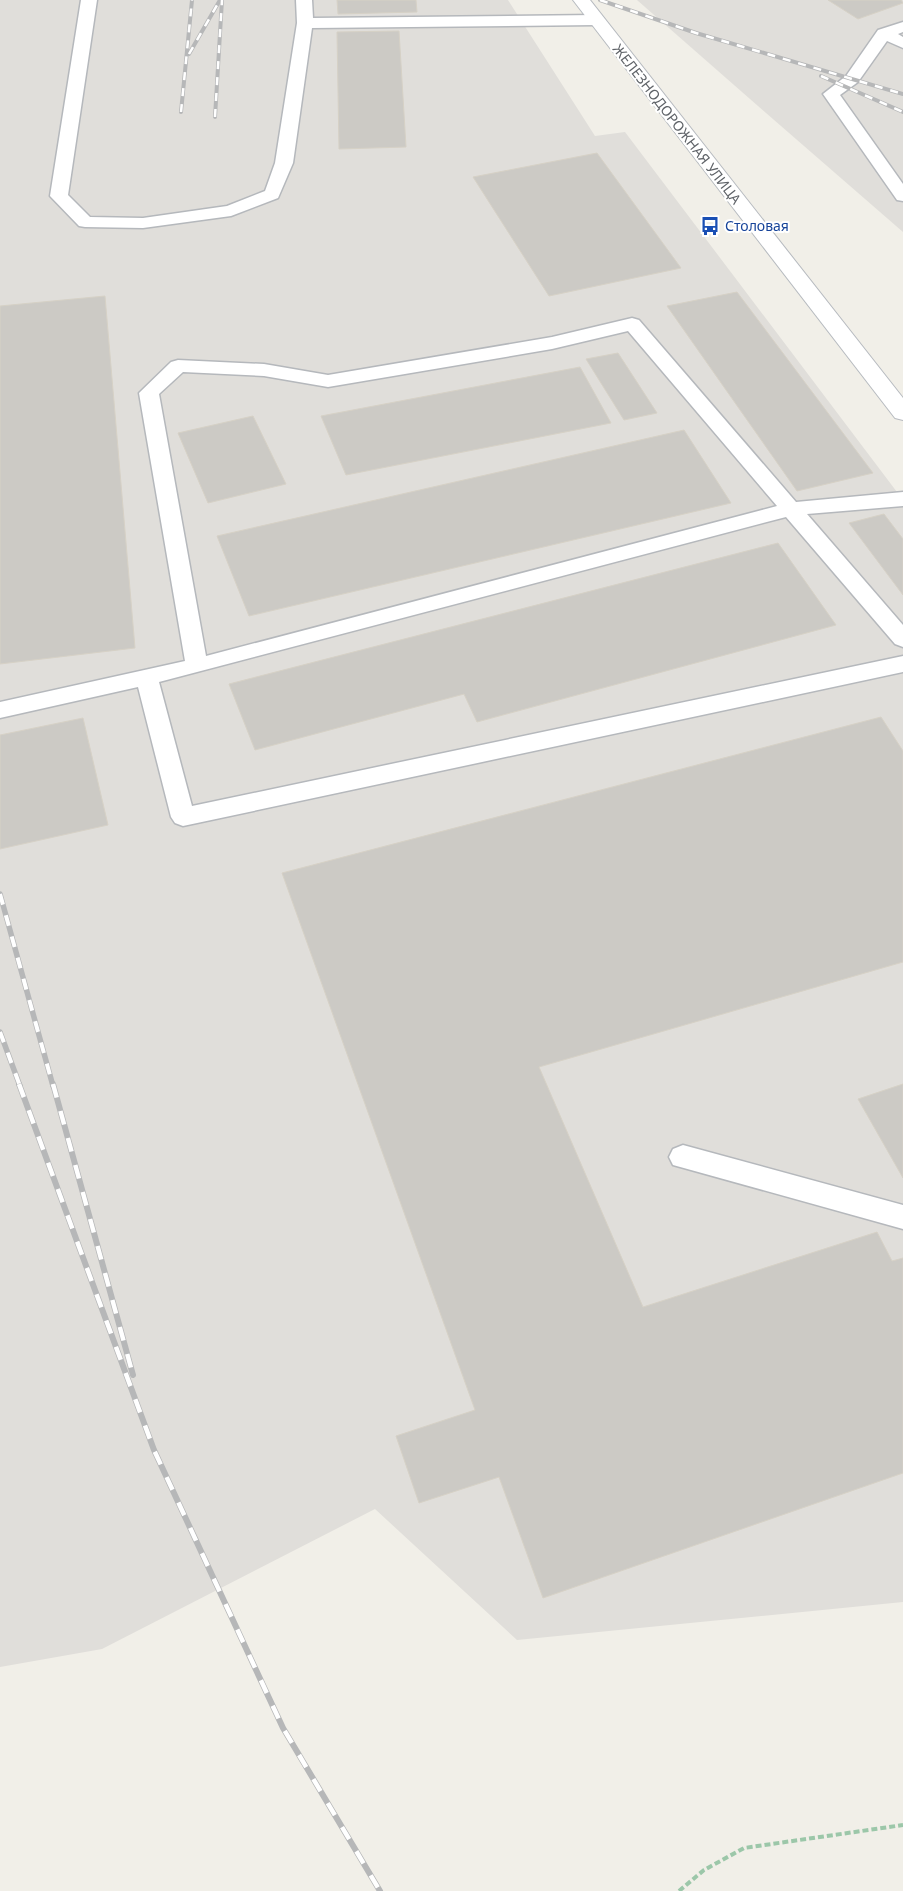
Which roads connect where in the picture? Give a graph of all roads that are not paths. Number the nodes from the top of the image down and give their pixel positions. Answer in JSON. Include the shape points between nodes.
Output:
{"nodes":[{"id":1,"x":89,"y":0,"type":"edge"},
{"id":2,"x":304,"y":0,"type":"edge"},
{"id":3,"x":581,"y":0,"type":"edge"},
{"id":4,"x":596,"y":20,"type":"junction"},
{"id":5,"x":305,"y":23,"type":"junction"},
{"id":6,"x":903,"y":27,"type":"edge"},
{"id":7,"x":884,"y":33,"type":"junction"},
{"id":8,"x":903,"y":43,"type":"edge"},
{"id":9,"x":903,"y":196,"type":"edge"},
{"id":10,"x":903,"y":413,"type":"edge"},
{"id":11,"x":903,"y":499,"type":"edge"},
{"id":12,"x":790,"y":509,"type":"junction"},
{"id":13,"x":903,"y":639,"type":"edge"},
{"id":14,"x":903,"y":664,"type":"edge"},
{"id":15,"x":197,"y":666,"type":"junction"},
{"id":16,"x":147,"y":678,"type":"junction"},
{"id":17,"x":0,"y":710,"type":"edge"},
{"id":18,"x":683,"y":1156,"type":"dead end"},
{"id":19,"x":903,"y":1218,"type":"edge"}],
"edges":[{"from":1,"to":5,"type":"lane","via":[[59,196],[85,222],[143,223],[230,211],[272,194],[284,164]]},
{"from":2,"to":5,"type":"lane"},
{"from":3,"to":4,"type":"street","name":"ЖЕЛЕЗНОДОРОЖНАЯ УЛИЦА"},
{"from":4,"to":5,"type":"lane"},
{"from":4,"to":10,"type":"street","name":"ЖЕЛЕЗНОДОРОЖНАЯ УЛИЦА"},
{"from":6,"to":7,"type":"lane"},
{"from":7,"to":8,"type":"lane"},
{"from":7,"to":9,"type":"lane","via":[[852,79],[831,94]]},
{"from":11,"to":12,"type":"lane"},
{"from":12,"to":13,"type":"lane"},
{"from":12,"to":15,"type":"lane"},
{"from":12,"to":15,"type":"lane","via":[[632,324],[552,343],[328,381],[264,370],[178,366],[149,393]]},
{"from":14,"to":16,"type":"lane","via":[[183,817]]},
{"from":15,"to":16,"type":"lane"},
{"from":16,"to":17,"type":"lane"},
{"from":18,"to":19,"type":"lane"}]}
